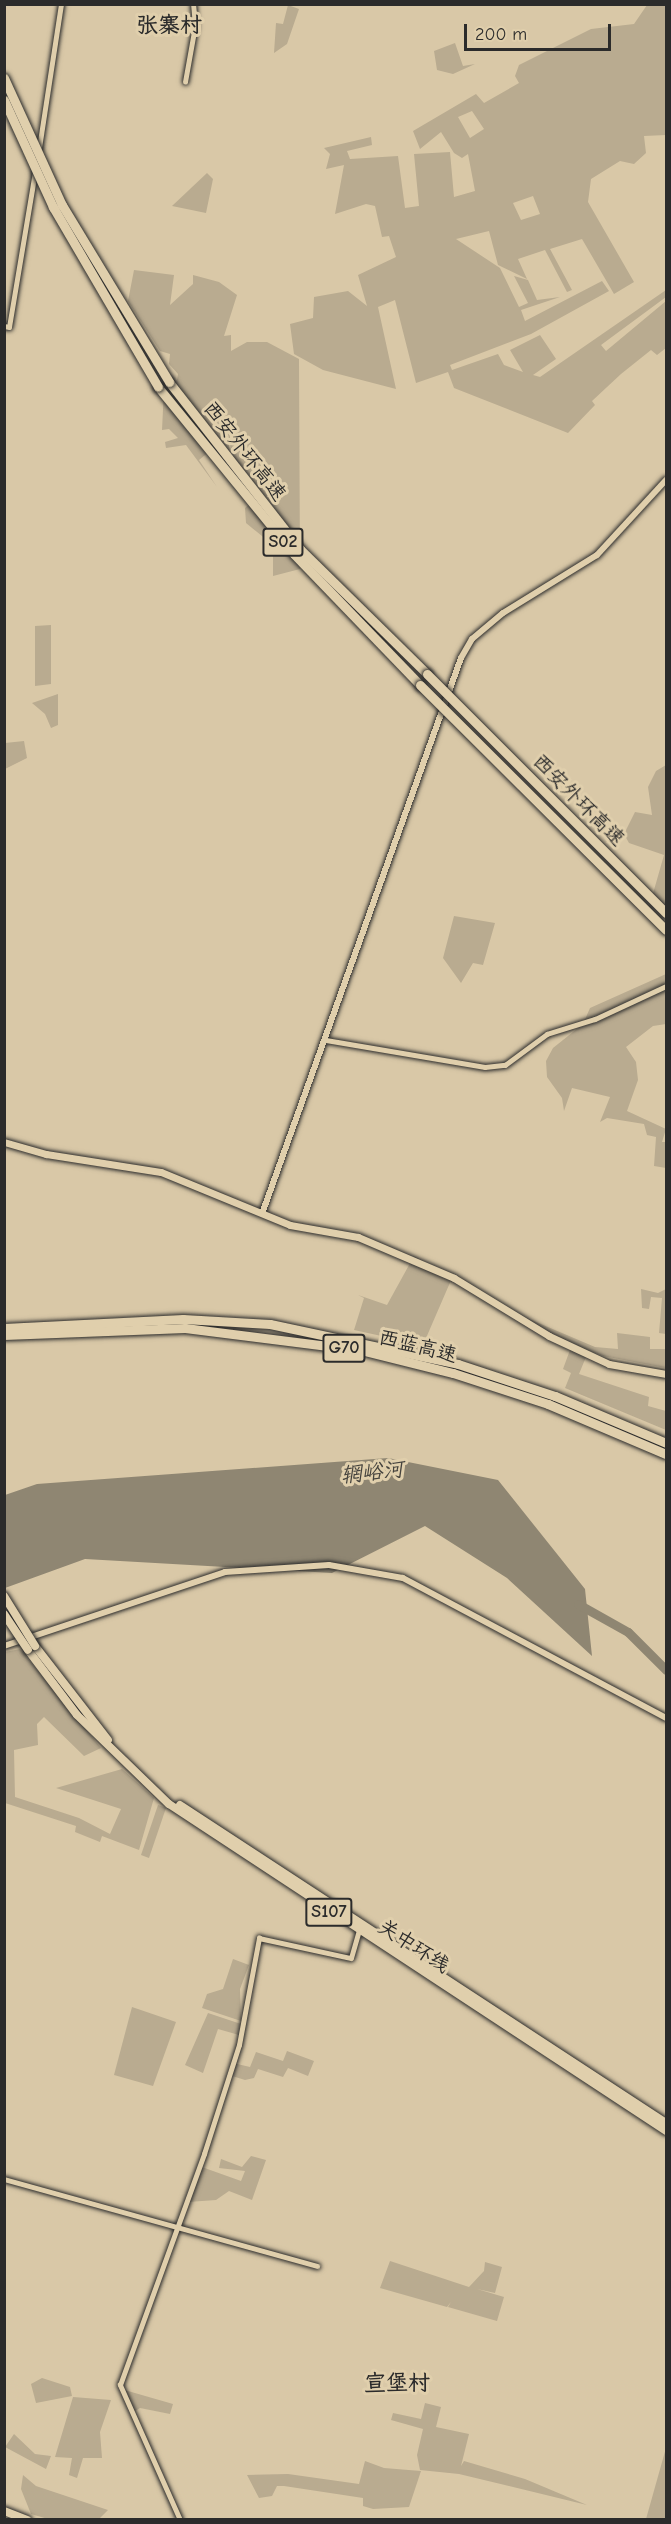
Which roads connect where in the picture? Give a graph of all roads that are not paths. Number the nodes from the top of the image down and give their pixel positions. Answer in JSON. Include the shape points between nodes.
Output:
{"nodes":[{"id":1,"x":61,"y":4,"type":"edge"},
{"id":2,"x":193,"y":4,"type":"edge"},
{"id":3,"x":4,"y":78,"type":"edge"},
{"id":4,"x":184,"y":82,"type":"dead end"},
{"id":5,"x":4,"y":100,"type":"edge"},
{"id":6,"x":4,"y":326,"type":"edge"},
{"id":7,"x":666,"y":480,"type":"edge"},
{"id":8,"x":666,"y":913,"type":"edge"},
{"id":9,"x":666,"y":930,"type":"edge"},
{"id":10,"x":666,"y":986,"type":"edge"},
{"id":11,"x":326,"y":1040,"type":"junction"},
{"id":12,"x":4,"y":1142,"type":"edge"},
{"id":13,"x":263,"y":1211,"type":"junction"},
{"id":14,"x":4,"y":1324,"type":"edge"},
{"id":15,"x":50,"y":1325,"type":"junction"},
{"id":16,"x":4,"y":1328,"type":"edge"},
{"id":17,"x":4,"y":1335,"type":"edge"},
{"id":18,"x":666,"y":1374,"type":"edge"},
{"id":19,"x":666,"y":1443,"type":"edge"},
{"id":20,"x":666,"y":1454,"type":"edge"},
{"id":21,"x":4,"y":1596,"type":"edge"},
{"id":22,"x":4,"y":1614,"type":"edge"},
{"id":23,"x":4,"y":1646,"type":"edge"},
{"id":24,"x":31,"y":1648,"type":"junction"},
{"id":25,"x":666,"y":1718,"type":"edge"},
{"id":26,"x":359,"y":1930,"type":"junction"},
{"id":27,"x":666,"y":2123,"type":"edge"},
{"id":28,"x":666,"y":2131,"type":"edge"},
{"id":29,"x":4,"y":2180,"type":"edge"},
{"id":30,"x":177,"y":2230,"type":"junction"},
{"id":31,"x":317,"y":2266,"type":"dead end"},
{"id":32,"x":4,"y":2511,"type":"edge"},
{"id":33,"x":27,"y":2520,"type":"edge"},
{"id":34,"x":180,"y":2520,"type":"edge"}],
"edges":[{"from":1,"to":6,"type":"street","via":[[9,327]]},
{"from":2,"to":4,"type":"street","via":[[195,26]]},
{"from":3,"to":8,"type":"highway","name":"西安外环高速","number":"S02","bridge":true,"via":[[62,205],[170,382],[300,549]]},
{"from":5,"to":9,"type":"highway","name":"西安外环高速","number":"S02","bridge":true,"via":[[53,207],[158,387],[294,554]]},
{"from":7,"to":11,"type":"street","via":[[597,555],[503,612],[472,639],[461,658]]},
{"from":10,"to":11,"type":"street","via":[[595,1019],[547,1034],[505,1065],[485,1067]]},
{"from":11,"to":13,"type":"street"},
{"from":12,"to":13,"type":"main road","via":[[46,1154],[161,1172]]},
{"from":13,"to":18,"type":"main road","via":[[290,1225],[358,1237],[454,1278],[549,1336],[599,1359]]},
{"from":14,"to":15,"type":"highway"},
{"from":15,"to":16,"type":"highway","name":"西蓝高速","number":"G70"},
{"from":15,"to":19,"type":"highway","name":"西蓝高速","number":"G70","via":[[183,1319],[270,1324],[339,1337],[458,1364],[555,1396]]},
{"from":17,"to":20,"type":"highway","name":"西蓝高速","number":"G70","via":[[185,1328],[360,1350],[453,1372],[548,1404]]},
{"from":21,"to":24,"type":"highway","number":"S107","bridge":true},
{"from":22,"to":24,"type":"highway","number":"S107","bridge":true},
{"from":23,"to":25,"type":"street","via":[[225,1572],[329,1565],[403,1578]]},
{"from":24,"to":26,"type":"highway","name":"关中环线","number":"S107","via":[[77,1715],[169,1804]]},
{"from":24,"to":27,"type":"highway","name":"关中环线","number":"S107","via":[[118,1752],[173,1800]]},
{"from":26,"to":28,"type":"highway","name":"关中环线","number":"S107"},
{"from":26,"to":30,"type":"street","via":[[351,1958],[260,1938],[238,2045]]},
{"from":29,"to":30,"type":"street"},
{"from":30,"to":31,"type":"street"},
{"from":30,"to":34,"type":"street","via":[[120,2385]]},
{"from":32,"to":33,"type":"main road"}]}
